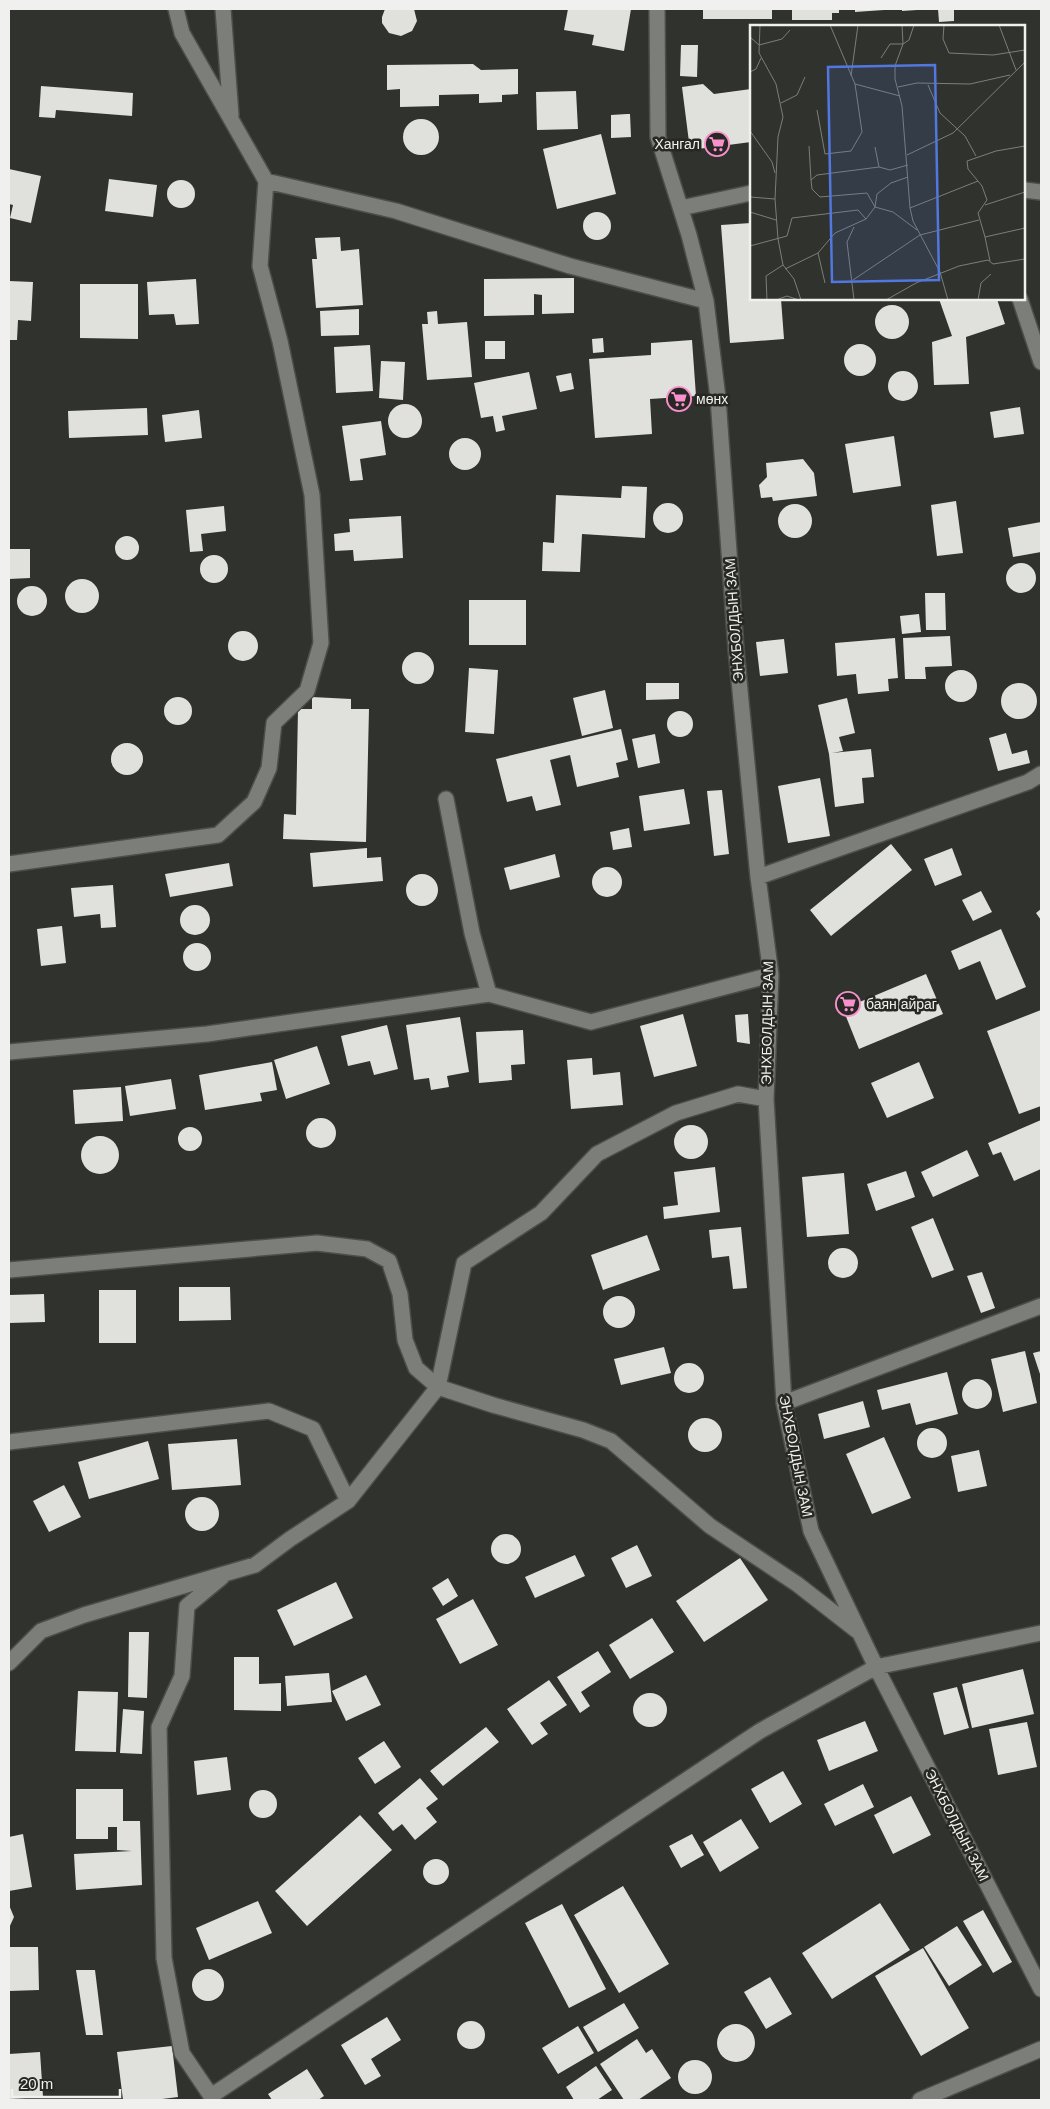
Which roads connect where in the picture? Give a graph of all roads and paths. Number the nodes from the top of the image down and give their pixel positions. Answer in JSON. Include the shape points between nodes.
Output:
{"nodes":[{"id":1,"x":176,"y":9,"type":"edge"},
{"id":2,"x":223,"y":9,"type":"edge"},
{"id":3,"x":657,"y":9,"type":"edge"},
{"id":4,"x":231,"y":121,"type":"junction"},
{"id":5,"x":266,"y":181,"type":"junction"},
{"id":6,"x":1025,"y":190,"type":"edge"},
{"id":7,"x":1041,"y":192,"type":"edge"},
{"id":8,"x":750,"y":194,"type":"edge"},
{"id":9,"x":681,"y":208,"type":"junction"},
{"id":10,"x":1020,"y":300,"type":"edge"},
{"id":11,"x":706,"y":301,"type":"junction"},
{"id":12,"x":1041,"y":362,"type":"edge"},
{"id":13,"x":1041,"y":774,"type":"edge"},
{"id":14,"x":446,"y":799,"type":"dead end"},
{"id":15,"x":9,"y":864,"type":"edge"},
{"id":16,"x":758,"y":877,"type":"junction"},
{"id":17,"x":771,"y":975,"type":"junction"},
{"id":18,"x":489,"y":994,"type":"junction"},
{"id":19,"x":9,"y":1052,"type":"edge"},
{"id":20,"x":766,"y":1099,"type":"junction"},
{"id":21,"x":9,"y":1270,"type":"edge"},
{"id":22,"x":1041,"y":1306,"type":"edge"},
{"id":23,"x":438,"y":1387,"type":"junction"},
{"id":24,"x":784,"y":1403,"type":"junction"},
{"id":25,"x":9,"y":1442,"type":"edge"},
{"id":26,"x":348,"y":1501,"type":"junction"},
{"id":27,"x":227,"y":1573,"type":"junction"},
{"id":28,"x":860,"y":1633,"type":"junction"},
{"id":29,"x":1041,"y":1633,"type":"edge"},
{"id":30,"x":9,"y":1663,"type":"edge"},
{"id":31,"x":876,"y":1667,"type":"junction"},
{"id":32,"x":1041,"y":1989,"type":"edge"},
{"id":33,"x":1041,"y":2049,"type":"edge"},
{"id":34,"x":211,"y":2098,"type":"edge"},
{"id":35,"x":920,"y":2100,"type":"edge"}],
"edges":[{"from":1,"to":4,"type":"street","via":[[182,33]]},
{"from":2,"to":4,"type":"street"},
{"from":3,"to":9,"type":"street","name":"ЭНХБОЛДЫН ЗАМ","via":[[658,137]]},
{"from":4,"to":5,"type":"street"},
{"from":5,"to":11,"type":"street","via":[[396,210],[570,266]]},
{"from":5,"to":15,"type":"street","via":[[260,266],[280,341],[312,494],[321,643],[307,691],[274,723],[269,768],[254,802],[218,835]]},
{"from":6,"to":7,"type":"street"},
{"from":8,"to":9,"type":"street"},
{"from":9,"to":11,"type":"street","name":"ЭНХБОЛДЫН ЗАМ"},
{"from":10,"to":12,"type":"street"},
{"from":11,"to":16,"type":"street","name":"ЭНХБОЛДЫН ЗАМ","via":[[718,398],[736,650]]},
{"from":13,"to":16,"type":"street","via":[[1028,782]]},
{"from":14,"to":18,"type":"street","via":[[472,933]]},
{"from":16,"to":17,"type":"street","name":"ЭНХБОЛДЫН ЗАМ"},
{"from":17,"to":18,"type":"street","via":[[591,1022]]},
{"from":17,"to":20,"type":"street","name":"ЭНХБОЛДЫН ЗАМ"},
{"from":18,"to":19,"type":"street","via":[[208,1034]]},
{"from":20,"to":23,"type":"street","via":[[738,1094],[676,1113],[597,1154],[540,1214],[464,1262]]},
{"from":20,"to":24,"type":"street","name":"ЭНХБОЛДЫН ЗАМ"},
{"from":21,"to":23,"type":"street","via":[[318,1243],[367,1249],[389,1261],[400,1294],[405,1340],[416,1368]]},
{"from":22,"to":24,"type":"street"},
{"from":23,"to":26,"type":"street"},
{"from":23,"to":28,"type":"street","via":[[611,1441],[710,1526],[797,1584]]},
{"from":24,"to":28,"type":"street","name":"ЭНХБОЛДЫН ЗАМ","via":[[812,1531]]},
{"from":25,"to":26,"type":"street","via":[[269,1411],[313,1429]]},
{"from":26,"to":27,"type":"street","via":[[255,1565]]},
{"from":27,"to":30,"type":"street","via":[[84,1614],[41,1631]]},
{"from":27,"to":34,"type":"street","via":[[187,1606],[182,1676],[159,1727],[164,1958],[182,2054]]},
{"from":28,"to":31,"type":"street","name":"ЭНХБОЛДЫН ЗАМ"},
{"from":29,"to":31,"type":"street"},
{"from":31,"to":32,"type":"street","name":"ЭНХБОЛДЫН ЗАМ"},
{"from":31,"to":34,"type":"street","via":[[760,1731]]},
{"from":33,"to":35,"type":"street"}]}
